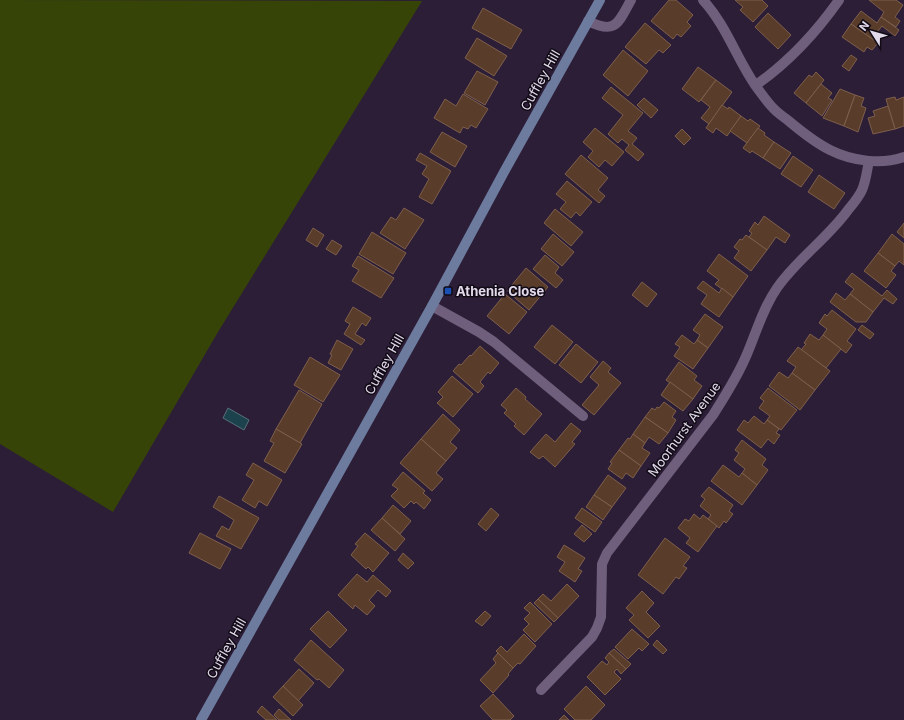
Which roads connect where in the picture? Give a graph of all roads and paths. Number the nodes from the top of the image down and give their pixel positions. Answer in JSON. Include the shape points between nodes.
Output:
{"nodes":[{"id":1,"x":600,"y":0,"type":"edge"},
{"id":2,"x":631,"y":0,"type":"edge"},
{"id":3,"x":703,"y":0,"type":"edge"},
{"id":4,"x":839,"y":0,"type":"edge"},
{"id":5,"x":588,"y":21,"type":"junction"},
{"id":6,"x":756,"y":85,"type":"junction"},
{"id":7,"x":904,"y":157,"type":"edge"},
{"id":8,"x":869,"y":161,"type":"junction"},
{"id":9,"x":432,"y":306,"type":"junction"},
{"id":10,"x":583,"y":416,"type":"dead end"},
{"id":11,"x":541,"y":690,"type":"dead end"},
{"id":12,"x":201,"y":720,"type":"edge"}],
"edges":[{"from":1,"to":5,"type":"main road","name":"Cuffley Hill"},
{"from":2,"to":5,"type":"street","via":[[621,18],[612,26],[598,26]]},
{"from":3,"to":6,"type":"street","via":[[728,34]]},
{"from":4,"to":6,"type":"street","via":[[805,44]]},
{"from":5,"to":9,"type":"main road","name":"Cuffley Hill"},
{"from":6,"to":8,"type":"street","via":[[774,109],[799,130],[830,150]]},
{"from":7,"to":8,"type":"street"},
{"from":8,"to":11,"type":"street","name":"Moorhurst Avenue","via":[[865,182],[856,201],[825,238],[788,273],[773,293],[746,356],[713,415],[607,553],[602,564],[601,617],[597,628],[592,637]]},
{"from":9,"to":10,"type":"street","via":[[494,342]]},
{"from":9,"to":12,"type":"main road","name":"Cuffley Hill"}]}
